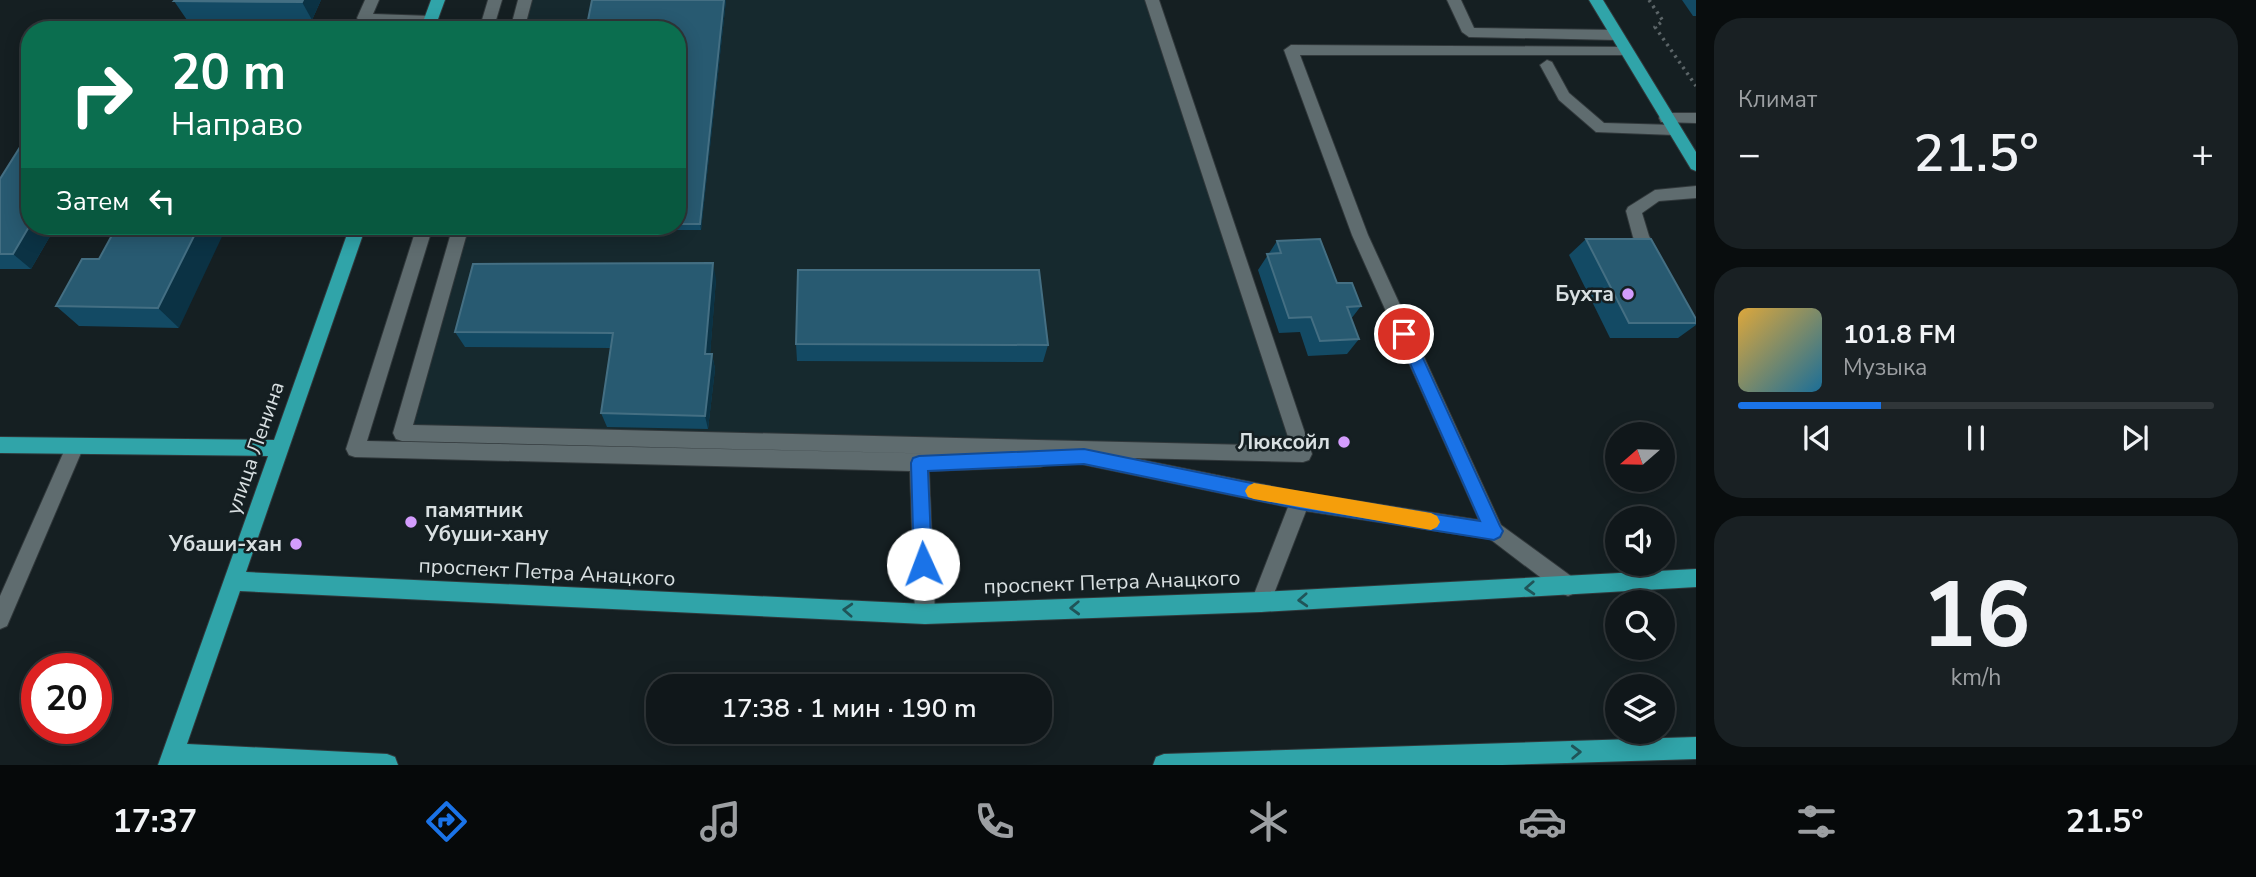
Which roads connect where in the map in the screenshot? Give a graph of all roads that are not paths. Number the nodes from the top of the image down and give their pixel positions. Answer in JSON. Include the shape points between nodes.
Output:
{"nodes":[{"id":1,"x":372,"y":0,"type":"edge"},
{"id":2,"x":438,"y":0,"type":"edge"},
{"id":3,"x":495,"y":0,"type":"edge"},
{"id":4,"x":525,"y":0,"type":"edge"},
{"id":5,"x":1152,"y":0,"type":"edge"},
{"id":6,"x":1454,"y":0,"type":"edge"},
{"id":7,"x":1596,"y":0,"type":"edge"},
{"id":8,"x":392,"y":21,"type":"edge"},
{"id":9,"x":430,"y":21,"type":"edge"},
{"id":10,"x":489,"y":21,"type":"edge"},
{"id":11,"x":519,"y":21,"type":"edge"},
{"id":12,"x":1617,"y":35,"type":"junction"},
{"id":13,"x":1625,"y":50,"type":"junction"},
{"id":14,"x":1547,"y":65,"type":"dead end"},
{"id":15,"x":1696,"y":118,"type":"edge"},
{"id":16,"x":1670,"y":124,"type":"junction"},
{"id":17,"x":1696,"y":165,"type":"edge"},
{"id":18,"x":1696,"y":192,"type":"edge"},
{"id":19,"x":355,"y":235,"type":"edge"},
{"id":20,"x":422,"y":235,"type":"edge"},
{"id":21,"x":458,"y":235,"type":"edge"},
{"id":22,"x":1660,"y":271,"type":"edge"},
{"id":23,"x":0,"y":444,"type":"edge"},
{"id":24,"x":75,"y":446,"type":"junction"},
{"id":25,"x":280,"y":447,"type":"junction"},
{"id":26,"x":919,"y":463,"type":"junction"},
{"id":27,"x":1300,"y":501,"type":"junction"},
{"id":28,"x":1494,"y":531,"type":"junction"},
{"id":29,"x":1696,"y":578,"type":"edge"},
{"id":30,"x":235,"y":581,"type":"junction"},
{"id":31,"x":1568,"y":586,"type":"junction"},
{"id":32,"x":1261,"y":602,"type":"junction"},
{"id":33,"x":925,"y":614,"type":"junction"},
{"id":34,"x":0,"y":619,"type":"edge"},
{"id":35,"x":1696,"y":748,"type":"edge"},
{"id":36,"x":172,"y":759,"type":"edge"},
{"id":37,"x":387,"y":765,"type":"edge"},
{"id":38,"x":1164,"y":765,"type":"edge"}],
"edges":[{"from":1,"to":8,"type":"lane","via":[[364,18]]},
{"from":2,"to":9,"type":"main road"},
{"from":3,"to":10,"type":"lane"},
{"from":4,"to":11,"type":"lane"},
{"from":5,"to":21,"type":"lane","via":[[1303,454],[401,433]]},
{"from":6,"to":12,"type":"lane","via":[[1469,32]]},
{"from":7,"to":12,"type":"main road"},
{"from":12,"to":13,"type":"main road"},
{"from":13,"to":16,"type":"main road"},
{"from":13,"to":28,"type":"lane","via":[[1291,50],[1360,235]]},
{"from":14,"to":16,"type":"lane","via":[[1564,96],[1601,128]]},
{"from":15,"to":16,"type":"lane"},
{"from":16,"to":17,"type":"main road"},
{"from":18,"to":22,"type":"lane","via":[[1655,196],[1634,211],[1641,237]]},
{"from":19,"to":25,"type":"main road","name":"улица Ленина"},
{"from":20,"to":26,"type":"lane","via":[[355,449]]},
{"from":23,"to":24,"type":"main road"},
{"from":24,"to":25,"type":"main road"},
{"from":24,"to":34,"type":"lane"},
{"from":25,"to":30,"type":"main road","name":"улица Ленина"},
{"from":26,"to":27,"type":"lane","via":[[1084,457]]},
{"from":26,"to":33,"type":"lane"},
{"from":27,"to":28,"type":"lane"},
{"from":27,"to":32,"type":"lane"},
{"from":28,"to":31,"type":"lane"},
{"from":29,"to":31,"type":"main road","name":"проспект Петра Анацкого"},
{"from":33,"to":30,"type":"main road","name":"проспект Петра Анацкого","one_way":true},
{"from":30,"to":36,"type":"main road","name":"улица Ленина"},
{"from":31,"to":32,"type":"main road","name":"проспект Петра Анацкого","one_way":true},
{"from":32,"to":33,"type":"main road","name":"проспект Петра Анацкого","one_way":true},
{"from":38,"to":35,"type":"main road","one_way":true},
{"from":36,"to":37,"type":"main road"}]}
